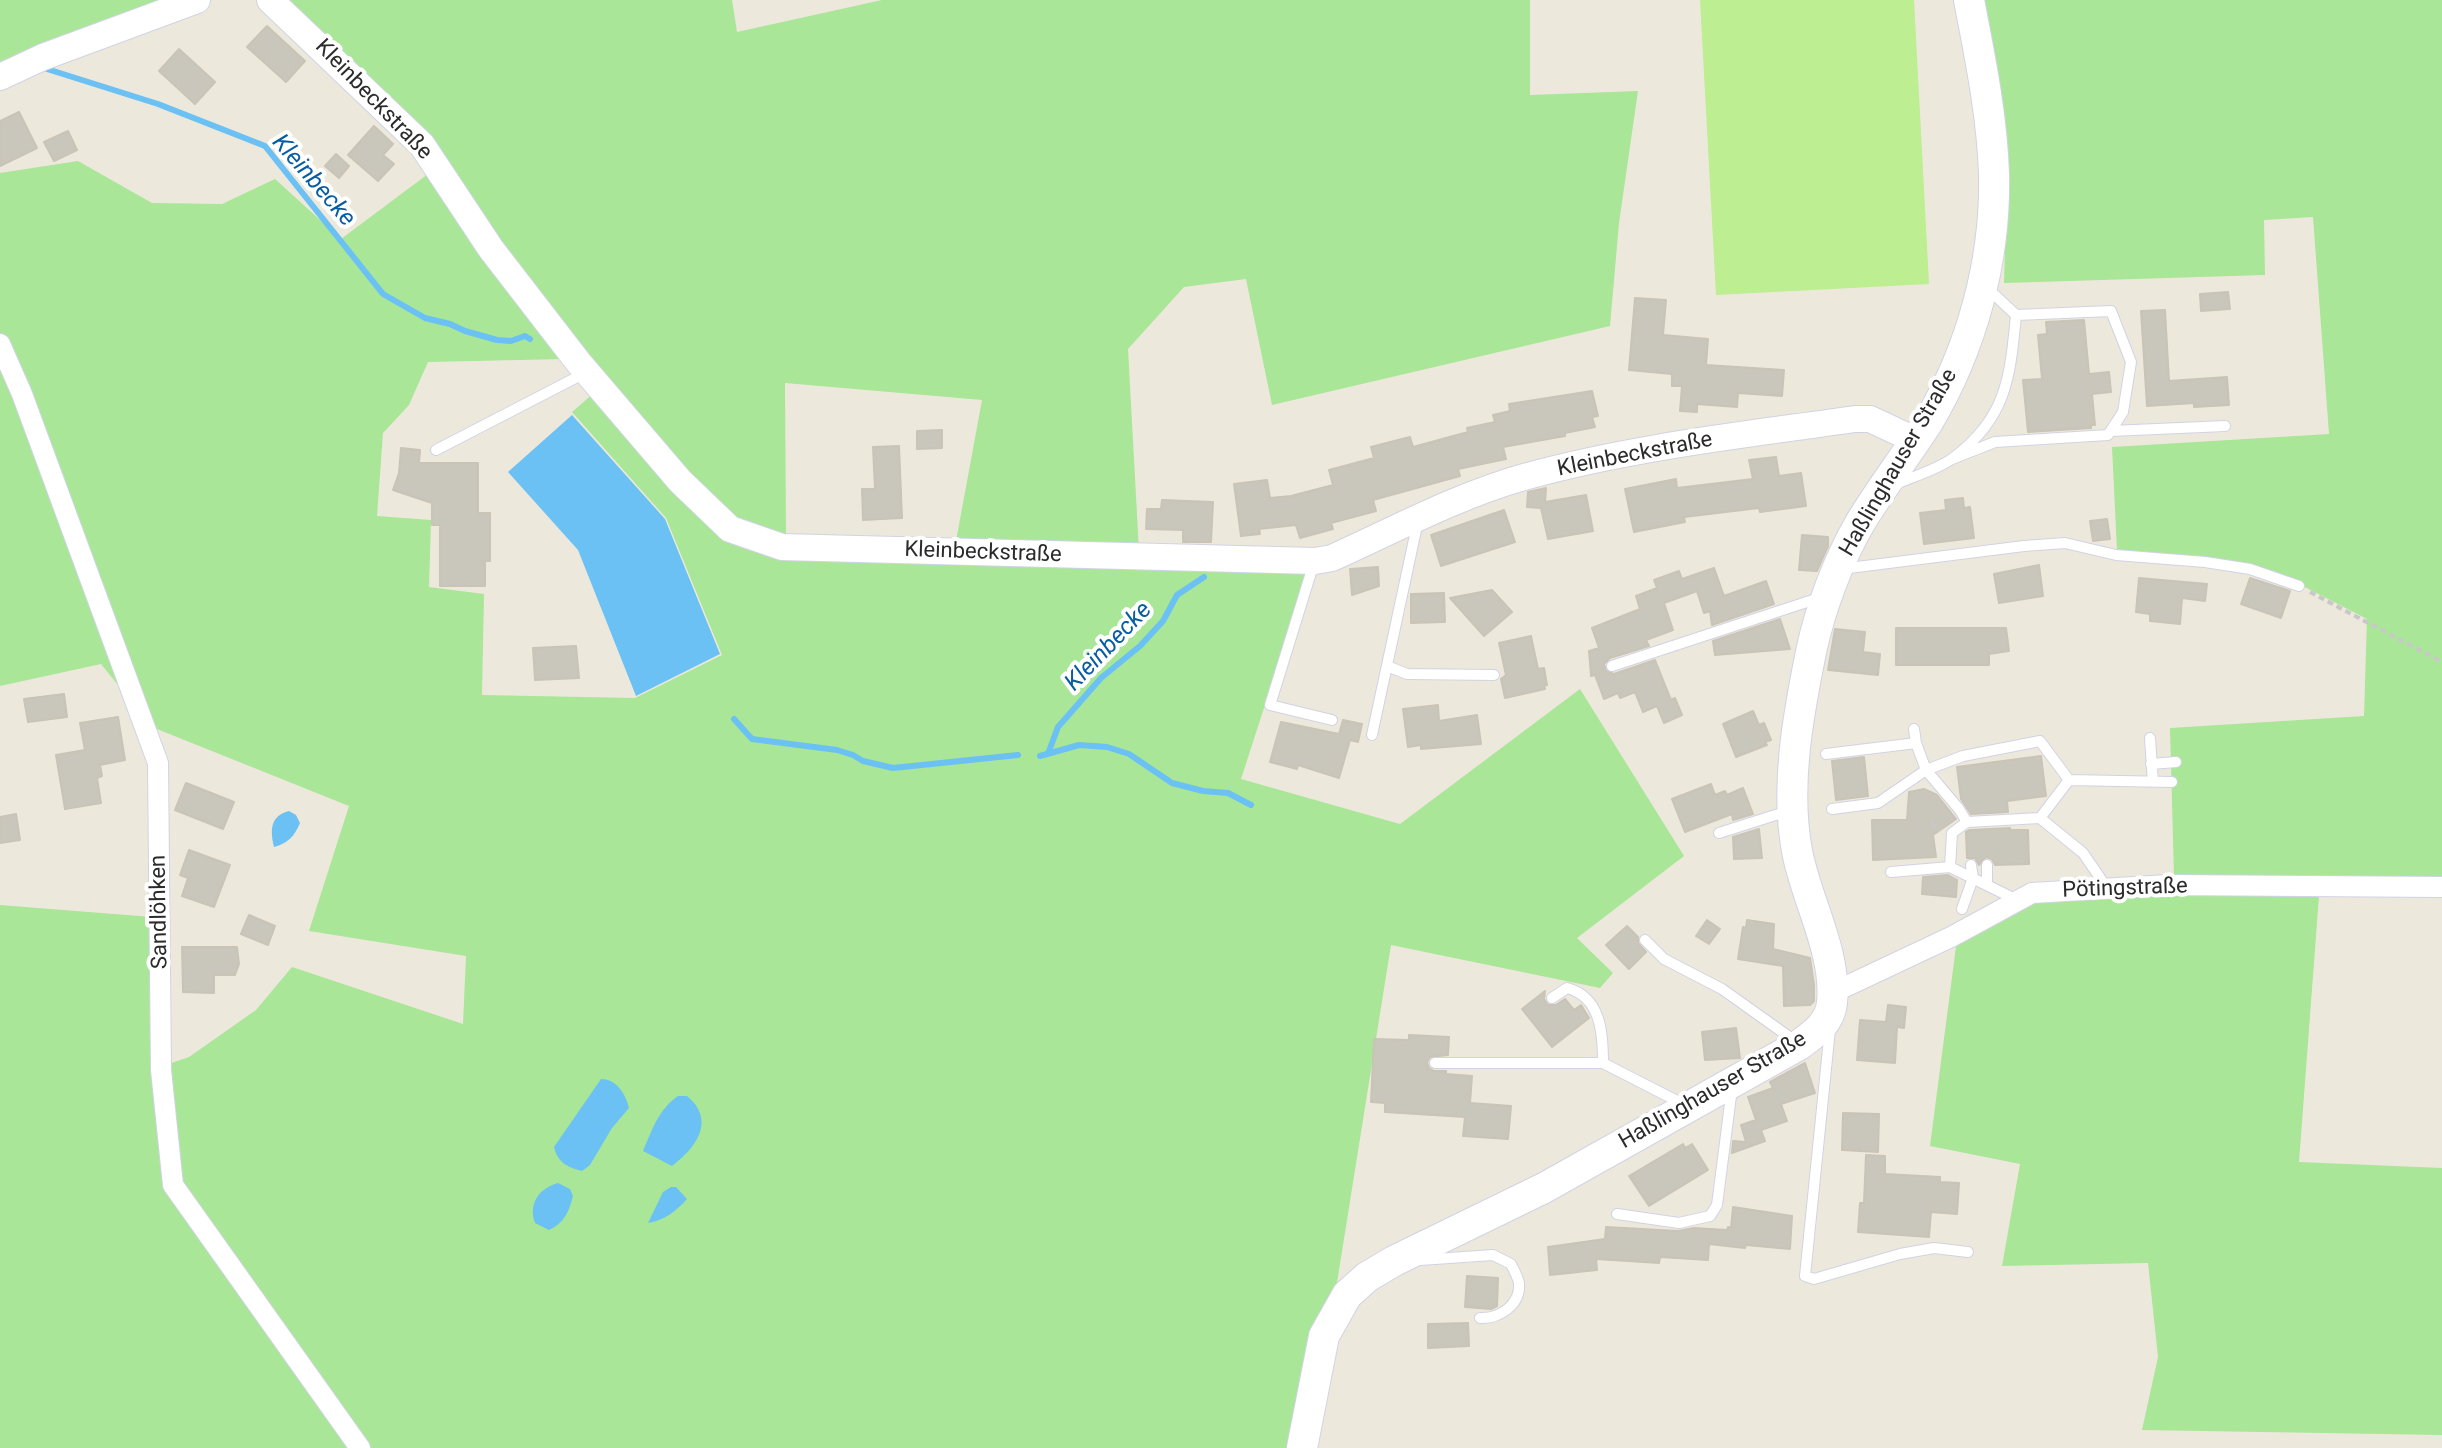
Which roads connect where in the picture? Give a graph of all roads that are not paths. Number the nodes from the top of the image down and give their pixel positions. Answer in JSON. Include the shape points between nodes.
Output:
{"nodes":[{"id":1,"x":197,"y":0,"type":"edge"},
{"id":2,"x":270,"y":0,"type":"edge"},
{"id":3,"x":1969,"y":0,"type":"edge"},
{"id":4,"x":0,"y":77,"type":"edge"},
{"id":5,"x":1984,"y":284,"type":"junction"},
{"id":6,"x":2016,"y":315,"type":"junction"},
{"id":7,"x":0,"y":344,"type":"edge"},
{"id":8,"x":587,"y":372,"type":"junction"},
{"id":9,"x":2225,"y":426,"type":"dead end"},
{"id":10,"x":2111,"y":431,"type":"junction"},
{"id":11,"x":1915,"y":440,"type":"junction"},
{"id":12,"x":436,"y":450,"type":"dead end"},
{"id":13,"x":1952,"y":459,"type":"junction"},
{"id":14,"x":1882,"y":490,"type":"junction"},
{"id":15,"x":1418,"y":519,"type":"junction"},
{"id":16,"x":1315,"y":561,"type":"junction"},
{"id":17,"x":1833,"y":582,"type":"junction"},
{"id":18,"x":2299,"y":586,"type":"road end"},
{"id":19,"x":1387,"y":666,"type":"junction"},
{"id":20,"x":1612,"y":666,"type":"dead end"},
{"id":21,"x":1494,"y":675,"type":"dead end"},
{"id":22,"x":1332,"y":720,"type":"dead end"},
{"id":23,"x":1914,"y":729,"type":"dead end"},
{"id":24,"x":1372,"y":735,"type":"dead end"},
{"id":25,"x":2150,"y":738,"type":"dead end"},
{"id":26,"x":1916,"y":743,"type":"junction"},
{"id":27,"x":1826,"y":754,"type":"dead end"},
{"id":28,"x":2176,"y":762,"type":"dead end"},
{"id":29,"x":2151,"y":764,"type":"junction"},
{"id":30,"x":1926,"y":770,"type":"junction"},
{"id":31,"x":2069,"y":780,"type":"junction"},
{"id":32,"x":2153,"y":782,"type":"junction"},
{"id":33,"x":2172,"y":782,"type":"dead end"},
{"id":34,"x":1794,"y":809,"type":"junction"},
{"id":35,"x":1832,"y":809,"type":"dead end"},
{"id":36,"x":2040,"y":818,"type":"junction"},
{"id":37,"x":1967,"y":822,"type":"junction"},
{"id":38,"x":1719,"y":833,"type":"dead end"},
{"id":39,"x":1971,"y":865,"type":"dead end"},
{"id":40,"x":1987,"y":865,"type":"dead end"},
{"id":41,"x":1950,"y":867,"type":"junction"},
{"id":42,"x":1891,"y":872,"type":"dead end"},
{"id":43,"x":1973,"y":878,"type":"junction"},
{"id":44,"x":1987,"y":884,"type":"junction"},
{"id":45,"x":2442,"y":887,"type":"edge"},
{"id":46,"x":2107,"y":888,"type":"junction"},
{"id":47,"x":2019,"y":901,"type":"junction"},
{"id":48,"x":1962,"y":909,"type":"dead end"},
{"id":49,"x":1645,"y":940,"type":"dead end"},
{"id":50,"x":1552,"y":998,"type":"dead end"},
{"id":51,"x":1832,"y":1000,"type":"junction"},
{"id":52,"x":1799,"y":1045,"type":"junction"},
{"id":53,"x":1435,"y":1063,"type":"dead end"},
{"id":54,"x":1603,"y":1063,"type":"junction"},
{"id":55,"x":1733,"y":1082,"type":"junction"},
{"id":56,"x":1688,"y":1107,"type":"junction"},
{"id":57,"x":1617,"y":1214,"type":"dead end"},
{"id":58,"x":1968,"y":1252,"type":"dead end"},
{"id":59,"x":1394,"y":1261,"type":"junction"},
{"id":60,"x":1480,"y":1318,"type":"dead end"},
{"id":61,"x":360,"y":1448,"type":"edge"},
{"id":62,"x":1302,"y":1448,"type":"edge"}],
"edges":[{"from":1,"to":4,"type":"street"},
{"from":2,"to":8,"type":"street","name":"Kleinbeckstraße","via":[[422,145],[491,249]]},
{"from":3,"to":5,"type":"main road","name":"Haßlinghauser Straße","via":[[1985,80],[1994,174]]},
{"from":5,"to":6,"type":"lane"},
{"from":5,"to":11,"type":"main road","name":"Haßlinghauser Straße","via":[[1959,358]]},
{"from":6,"to":10,"type":"lane","via":[[2111,311],[2131,362],[2123,412]]},
{"from":6,"to":13,"type":"lane","via":[[2011,371],[2001,404]]},
{"from":7,"to":61,"type":"street","name":"Sandlöhken","via":[[158,763],[161,1070],[173,1185]]},
{"from":8,"to":12,"type":"lane"},
{"from":8,"to":16,"type":"street","name":"Kleinbeckstraße","via":[[680,481],[730,529],[782,547]]},
{"from":9,"to":10,"type":"lane"},
{"from":10,"to":13,"type":"lane","via":[[1995,442]]},
{"from":11,"to":14,"type":"main road","name":"Haßlinghauser Straße"},
{"from":11,"to":15,"type":"street","name":"Kleinbeckstraße","via":[[1870,419],[1855,419],[1606,456],[1520,478]]},
{"from":13,"to":14,"type":"lane"},
{"from":14,"to":17,"type":"main road","name":"Haßlinghauser Straße"},
{"from":15,"to":16,"type":"street","name":"Kleinbeckstraße"},
{"from":15,"to":19,"type":"lane"},
{"from":16,"to":22,"type":"lane","via":[[1270,705]]},
{"from":17,"to":18,"type":"lane","via":[[2065,543],[2116,555],[2250,569]]},
{"from":17,"to":20,"type":"lane"},
{"from":17,"to":34,"type":"main road","name":"Haßlinghauser Straße","via":[[1806,677],[1793,770]]},
{"from":19,"to":21,"type":"lane","via":[[1407,674]]},
{"from":19,"to":24,"type":"lane"},
{"from":23,"to":26,"type":"lane"},
{"from":25,"to":29,"type":"lane"},
{"from":26,"to":27,"type":"lane"},
{"from":26,"to":30,"type":"lane"},
{"from":28,"to":29,"type":"lane"},
{"from":29,"to":32,"type":"lane"},
{"from":30,"to":31,"type":"lane","via":[[1963,756],[2040,741]]},
{"from":30,"to":35,"type":"lane","via":[[1878,803]]},
{"from":30,"to":37,"type":"lane"},
{"from":31,"to":32,"type":"lane"},
{"from":31,"to":36,"type":"lane"},
{"from":32,"to":33,"type":"lane"},
{"from":34,"to":38,"type":"lane"},
{"from":34,"to":51,"type":"main road","name":"Haßlinghauser Straße","via":[[1797,850],[1827,958]]},
{"from":36,"to":37,"type":"lane"},
{"from":36,"to":46,"type":"lane","via":[[2083,853]]},
{"from":37,"to":41,"type":"lane","via":[[1952,833]]},
{"from":39,"to":43,"type":"lane"},
{"from":40,"to":44,"type":"lane"},
{"from":41,"to":42,"type":"lane"},
{"from":41,"to":43,"type":"lane"},
{"from":43,"to":44,"type":"lane"},
{"from":43,"to":48,"type":"lane"},
{"from":44,"to":47,"type":"lane"},
{"from":45,"to":46,"type":"street","name":"Pötingstraße"},
{"from":46,"to":47,"type":"street","name":"Pötingstraße","via":[[2032,893]]},
{"from":47,"to":51,"type":"street","name":"Pötingstraße"},
{"from":49,"to":52,"type":"lane","via":[[1664,959],[1722,989]]},
{"from":50,"to":54,"type":"lane","via":[[1567,988],[1591,1003],[1603,1037]]},
{"from":51,"to":52,"type":"main road","name":"Haßlinghauser Straße","via":[[1826,1020]]},
{"from":51,"to":58,"type":"lane","via":[[1805,1276],[1814,1279],[1934,1248]]},
{"from":52,"to":55,"type":"main road","name":"Haßlinghauser Straße"},
{"from":53,"to":54,"type":"lane"},
{"from":54,"to":56,"type":"lane"},
{"from":55,"to":56,"type":"main road","name":"Haßlinghauser Straße"},
{"from":55,"to":57,"type":"lane","via":[[1717,1205],[1710,1216],[1679,1223]]},
{"from":56,"to":59,"type":"main road","name":"Haßlinghauser Straße","via":[[1544,1188]]},
{"from":59,"to":60,"type":"lane","via":[[1493,1255],[1511,1264],[1519,1283],[1513,1304],[1492,1319]]},
{"from":59,"to":62,"type":"main road","name":"Haßlinghauser Straße","via":[[1347,1295],[1324,1336]]}]}
